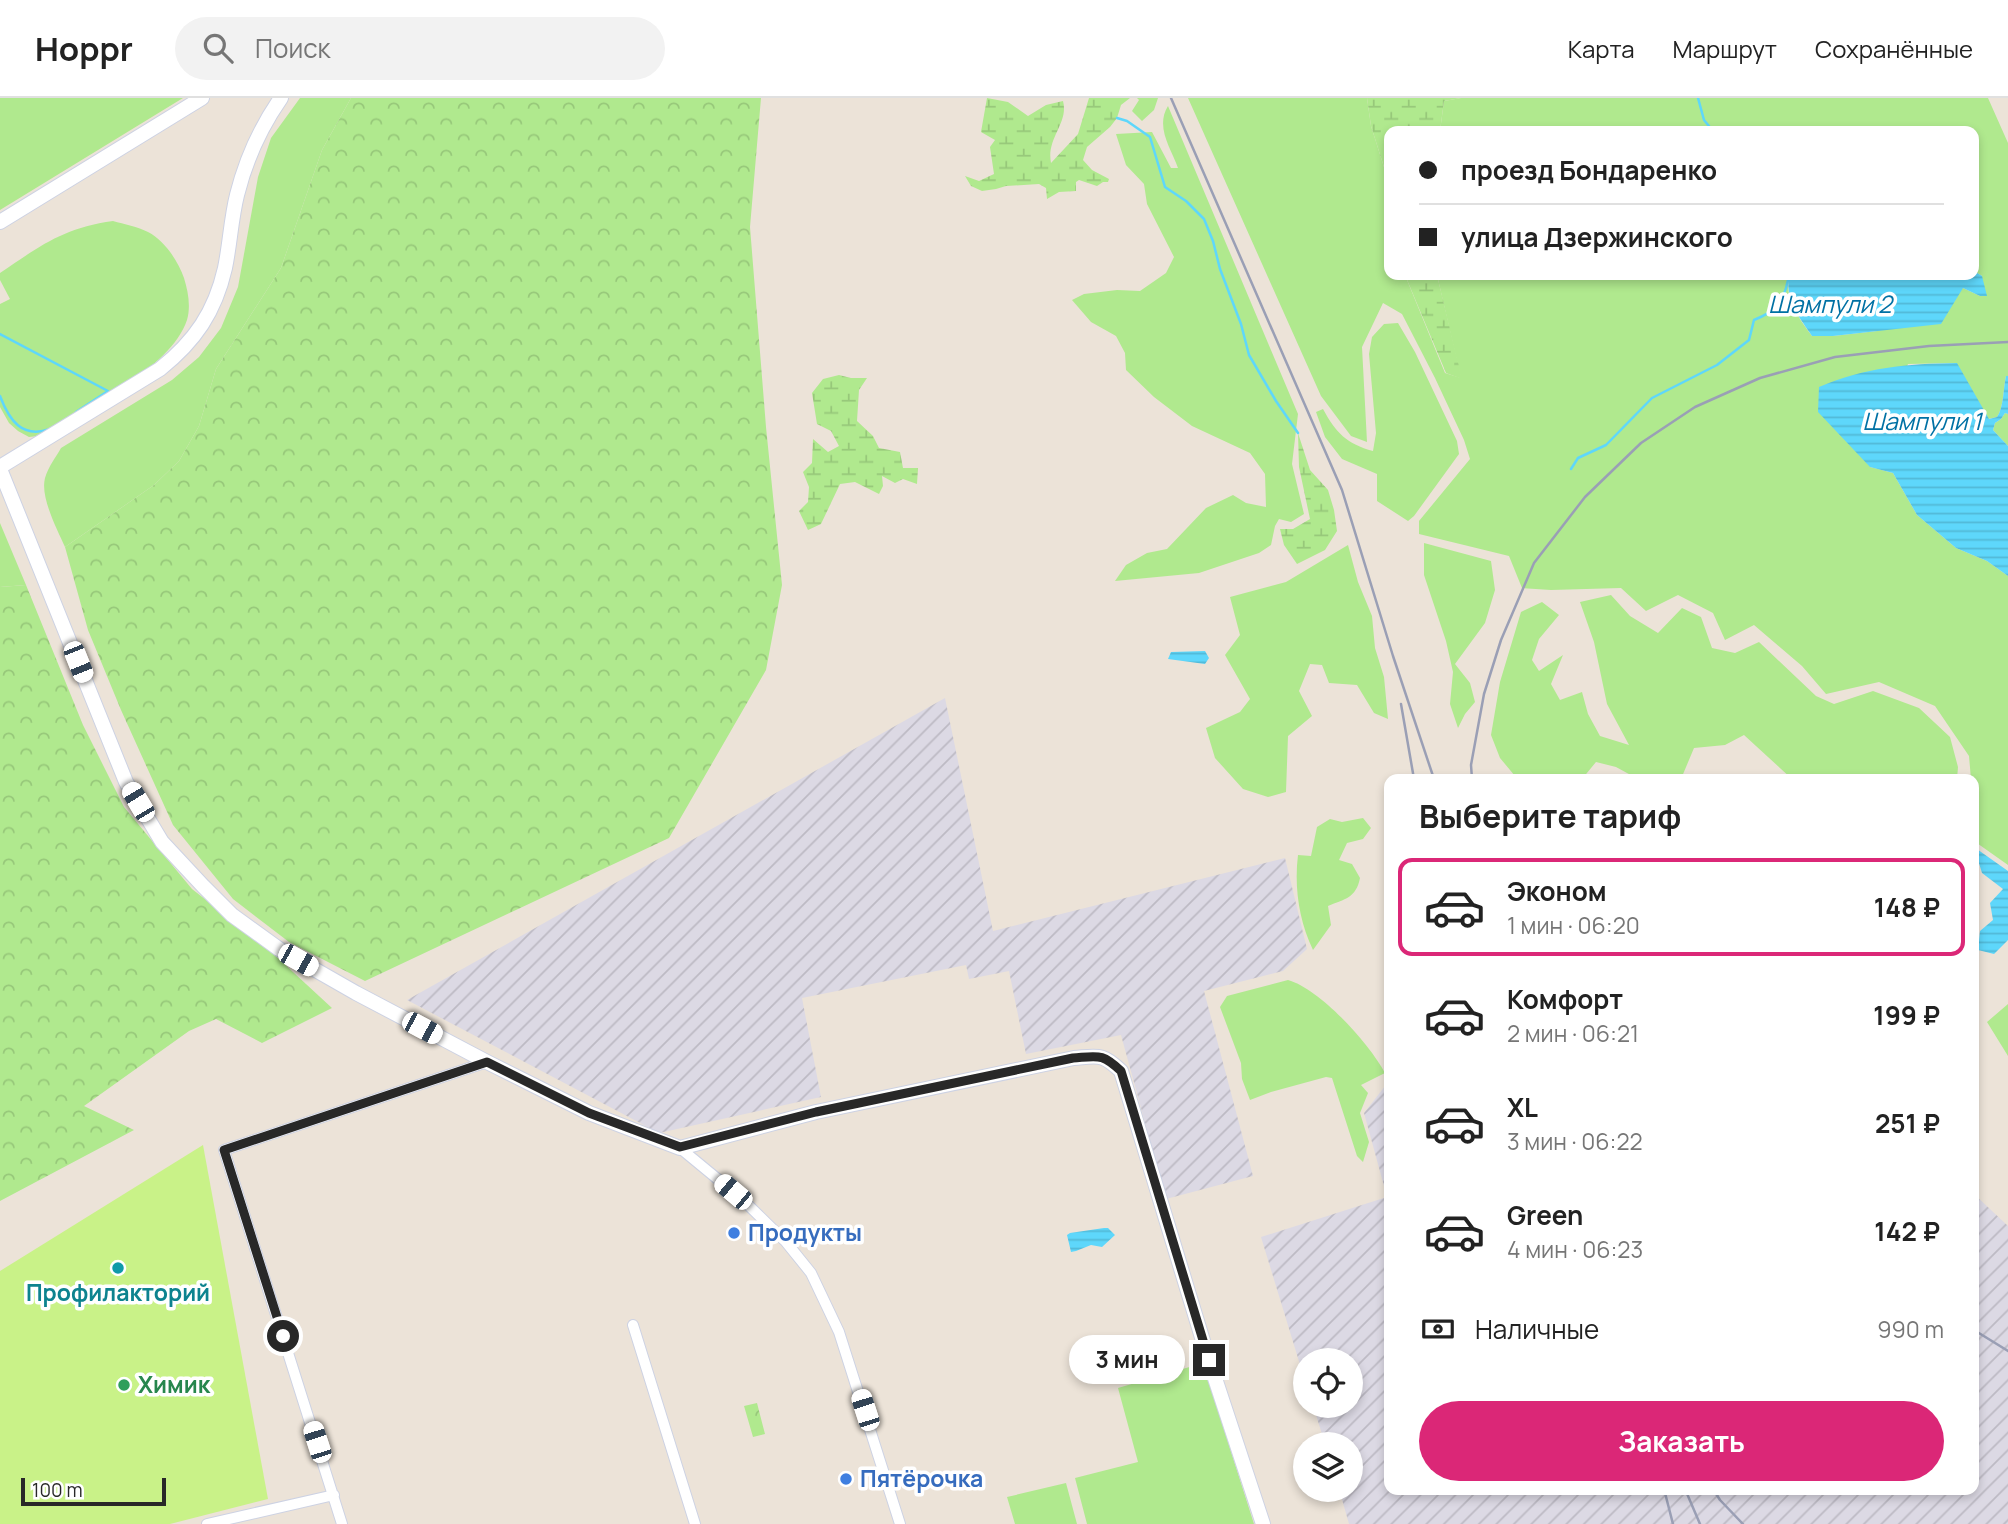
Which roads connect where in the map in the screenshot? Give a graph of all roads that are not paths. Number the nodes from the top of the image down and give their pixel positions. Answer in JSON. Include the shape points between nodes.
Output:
{"nodes":[{"id":1,"x":202,"y":98,"type":"edge"},
{"id":2,"x":281,"y":98,"type":"edge"},
{"id":3,"x":0,"y":222,"type":"edge"},
{"id":4,"x":0,"y":468,"type":"edge"},
{"id":5,"x":487,"y":1062,"type":"junction"},
{"id":6,"x":680,"y":1147,"type":"junction"},
{"id":7,"x":634,"y":1325,"type":"dead end"},
{"id":8,"x":334,"y":1495,"type":"junction"},
{"id":9,"x":207,"y":1524,"type":"edge"},
{"id":10,"x":342,"y":1524,"type":"edge"},
{"id":11,"x":695,"y":1524,"type":"edge"},
{"id":12,"x":900,"y":1524,"type":"edge"},
{"id":13,"x":1263,"y":1524,"type":"edge"}],
"edges":[{"from":1,"to":3,"type":"main road"},
{"from":2,"to":4,"type":"main road","via":[[249,155],[220,286],[194,338],[160,369]]},
{"from":4,"to":5,"type":"main road","via":[[126,782],[162,842],[232,915],[279,950]]},
{"from":5,"to":6,"type":"main road","via":[[589,1113]]},
{"from":5,"to":8,"type":"street","via":[[224,1150]]},
{"from":6,"to":12,"type":"street","via":[[743,1200],[811,1273],[839,1332]]},
{"from":6,"to":13,"type":"main road","via":[[816,1112],[1073,1058],[1107,1058],[1121,1071]]},
{"from":7,"to":11,"type":"street"},
{"from":8,"to":9,"type":"street"},
{"from":8,"to":10,"type":"street"}]}
